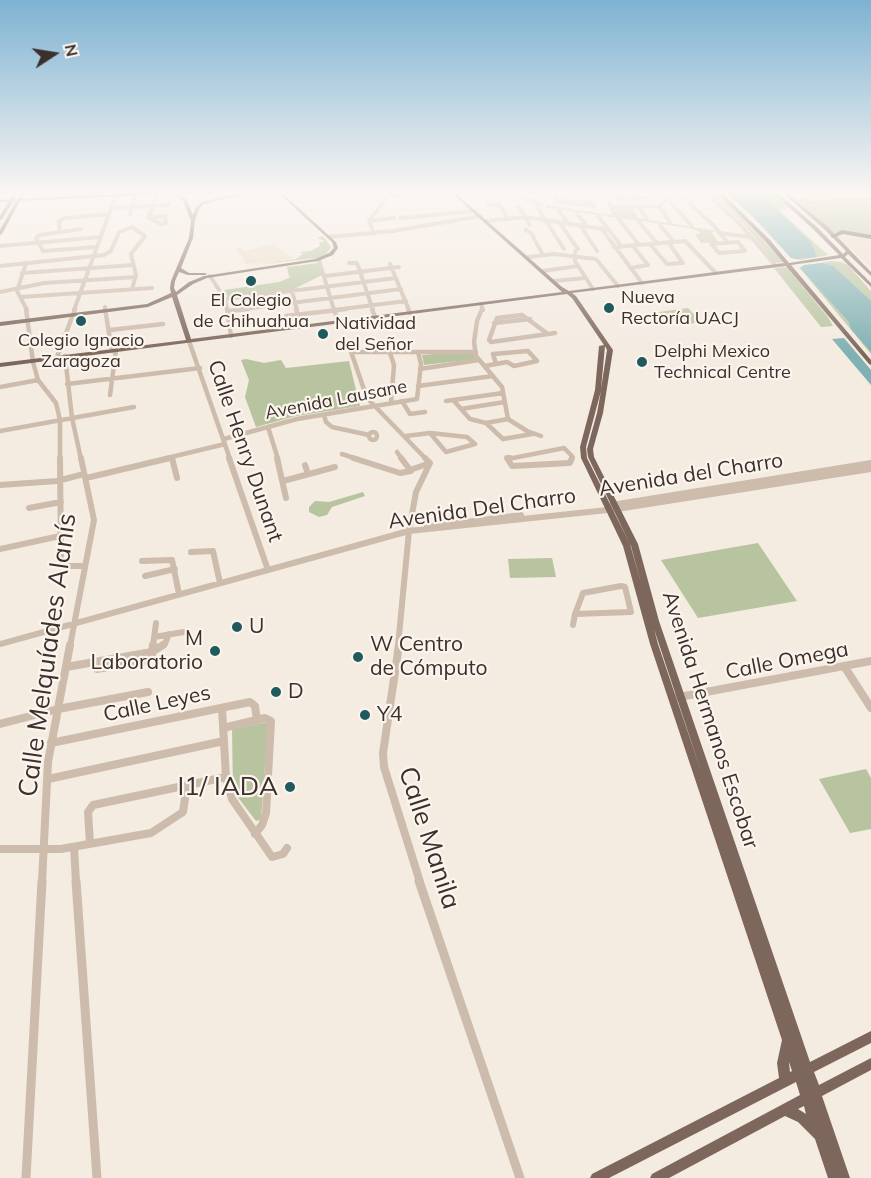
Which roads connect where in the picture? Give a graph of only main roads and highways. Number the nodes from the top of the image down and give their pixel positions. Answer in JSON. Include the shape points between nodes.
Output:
{"nodes":[{"id":1,"x":188,"y":246,"type":"edge"},
{"id":2,"x":336,"y":246,"type":"edge"},
{"id":3,"x":515,"y":246,"type":"edge"},
{"id":4,"x":774,"y":246,"type":"edge"},
{"id":5,"x":832,"y":246,"type":"edge"},
{"id":6,"x":844,"y":246,"type":"edge"},
{"id":7,"x":849,"y":251,"type":"junction"},
{"id":8,"x":843,"y":256,"type":"junction"},
{"id":9,"x":828,"y":259,"type":"junction"},
{"id":10,"x":791,"y":265,"type":"junction"},
{"id":11,"x":853,"y":267,"type":"junction"},
{"id":12,"x":178,"y":269,"type":"junction"},
{"id":13,"x":866,"y":269,"type":"junction"},
{"id":14,"x":249,"y":270,"type":"junction"},
{"id":15,"x":871,"y":274,"type":"edge"},
{"id":16,"x":173,"y":280,"type":"junction"},
{"id":17,"x":191,"y":283,"type":"junction"},
{"id":18,"x":871,"y":286,"type":"edge"},
{"id":19,"x":182,"y":291,"type":"junction"},
{"id":20,"x":566,"y":291,"type":"junction"},
{"id":21,"x":173,"y":294,"type":"junction"},
{"id":22,"x":175,"y":302,"type":"junction"},
{"id":23,"x":154,"y":303,"type":"junction"},
{"id":24,"x":105,"y":308,"type":"junction"},
{"id":25,"x":579,"y":310,"type":"junction"},
{"id":26,"x":0,"y":322,"type":"edge"},
{"id":27,"x":592,"y":323,"type":"junction"},
{"id":28,"x":191,"y":342,"type":"junction"},
{"id":29,"x":602,"y":346,"type":"junction"},
{"id":30,"x":871,"y":358,"type":"edge"},
{"id":31,"x":871,"y":363,"type":"edge"},
{"id":32,"x":0,"y":365,"type":"edge"},
{"id":33,"x":607,"y":367,"type":"junction"},
{"id":34,"x":602,"y":486,"type":"junction"},
{"id":35,"x":637,"y":568,"type":"junction"},
{"id":36,"x":659,"y":644,"type":"junction"},
{"id":37,"x":766,"y":967,"type":"junction"},
{"id":38,"x":871,"y":1037,"type":"edge"},
{"id":39,"x":787,"y":1042,"type":"junction"},
{"id":40,"x":871,"y":1065,"type":"edge"},
{"id":41,"x":803,"y":1073,"type":"junction"},
{"id":42,"x":785,"y":1082,"type":"junction"},
{"id":43,"x":812,"y":1096,"type":"junction"},
{"id":44,"x":786,"y":1110,"type":"junction"},
{"id":45,"x":820,"y":1137,"type":"junction"},
{"id":46,"x":596,"y":1178,"type":"edge"},
{"id":47,"x":656,"y":1178,"type":"edge"},
{"id":48,"x":834,"y":1178,"type":"edge"},
{"id":49,"x":844,"y":1178,"type":"edge"}],
"edges":[{"from":1,"to":12,"type":"main road","name":"Calle Henry Dunant"},
{"from":2,"to":14,"type":"main road","via":[[319,260]]},
{"from":3,"to":20,"type":"main road","name":"Avenida Hermanos Escobar"},
{"from":4,"to":10,"type":"main road"},
{"from":5,"to":8,"type":"main road"},
{"from":6,"to":7,"type":"main road"},
{"from":7,"to":8,"type":"main road"},
{"from":7,"to":13,"type":"main road"},
{"from":8,"to":9,"type":"main road"},
{"from":8,"to":11,"type":"main road"},
{"from":9,"to":10,"type":"main road"},
{"from":9,"to":11,"type":"main road","via":[[842,260]]},
{"from":10,"to":20,"type":"main road"},
{"from":10,"to":30,"type":"main road"},
{"from":10,"to":31,"type":"main road"},
{"from":11,"to":13,"type":"main road"},
{"from":11,"to":18,"type":"main road"},
{"from":12,"to":14,"type":"main road","via":[[192,275]]},
{"from":12,"to":16,"type":"main road","name":"Calle Henry Dunant"},
{"from":13,"to":15,"type":"main road"},
{"from":14,"to":17,"type":"main road"},
{"from":16,"to":17,"type":"main road","via":[[187,278]]},
{"from":16,"to":21,"type":"main road","name":"Calle Henry Dunant"},
{"from":17,"to":19,"type":"main road"},
{"from":19,"to":21,"type":"main road"},
{"from":19,"to":28,"type":"main road","name":"Calle Henry Dunant","via":[[180,302]]},
{"from":20,"to":25,"type":"main road","name":"Avenida Hermanos Escobar"},
{"from":20,"to":27,"type":"main road","name":"Avenida Hermanos Escobar"},
{"from":20,"to":28,"type":"main road"},
{"from":21,"to":22,"type":"main road","name":"Calle Henry Dunant"},
{"from":21,"to":23,"type":"main road"},
{"from":21,"to":24,"type":"main road"},
{"from":22,"to":23,"type":"main road"},
{"from":22,"to":28,"type":"main road","name":"Calle Henry Dunant"},
{"from":23,"to":24,"type":"main road"},
{"from":24,"to":26,"type":"main road"},
{"from":25,"to":27,"type":"main road"},
{"from":25,"to":29,"type":"main road","name":"Avenida Hermanos Escobar"},
{"from":27,"to":33,"type":"main road","name":"Avenida Hermanos Escobar","via":[[610,350]]},
{"from":28,"to":32,"type":"main road"},
{"from":29,"to":33,"type":"main road","via":[[607,350]]},
{"from":29,"to":34,"type":"main road","name":"Avenida Hermanos Escobar","via":[[598,390],[583,447],[584,458]]},
{"from":33,"to":34,"type":"main road","name":"Avenida Hermanos Escobar","via":[[590,453]]},
{"from":34,"to":35,"type":"main road","name":"Avenida Hermanos Escobar","via":[[634,544]]},
{"from":35,"to":36,"type":"main road","name":"Avenida Hermanos Escobar"},
{"from":35,"to":36,"type":"main road","name":"Avenida Hermanos Escobar","via":[[641,602]]},
{"from":36,"to":37,"type":"main road","name":"Avenida Hermanos Escobar"},
{"from":37,"to":39,"type":"main road","name":"Avenida Hermanos Escobar"},
{"from":37,"to":41,"type":"main road","name":"Avenida Hermanos Escobar"},
{"from":38,"to":41,"type":"main road"},
{"from":39,"to":41,"type":"main road","name":"Avenida Hermanos Escobar"},
{"from":39,"to":42,"type":"main road"},
{"from":40,"to":43,"type":"main road"},
{"from":41,"to":42,"type":"main road"},
{"from":41,"to":43,"type":"main road","name":"Avenida Hermanos Escobar"},
{"from":42,"to":46,"type":"main road"},
{"from":43,"to":44,"type":"main road"},
{"from":43,"to":45,"type":"main road","name":"Avenida Hermanos Escobar"},
{"from":43,"to":49,"type":"main road","name":"Avenida Hermanos Escobar"},
{"from":44,"to":45,"type":"main road","via":[[802,1118]]},
{"from":44,"to":47,"type":"main road"},
{"from":45,"to":48,"type":"main road","name":"Avenida Hermanos Escobar"}]}
